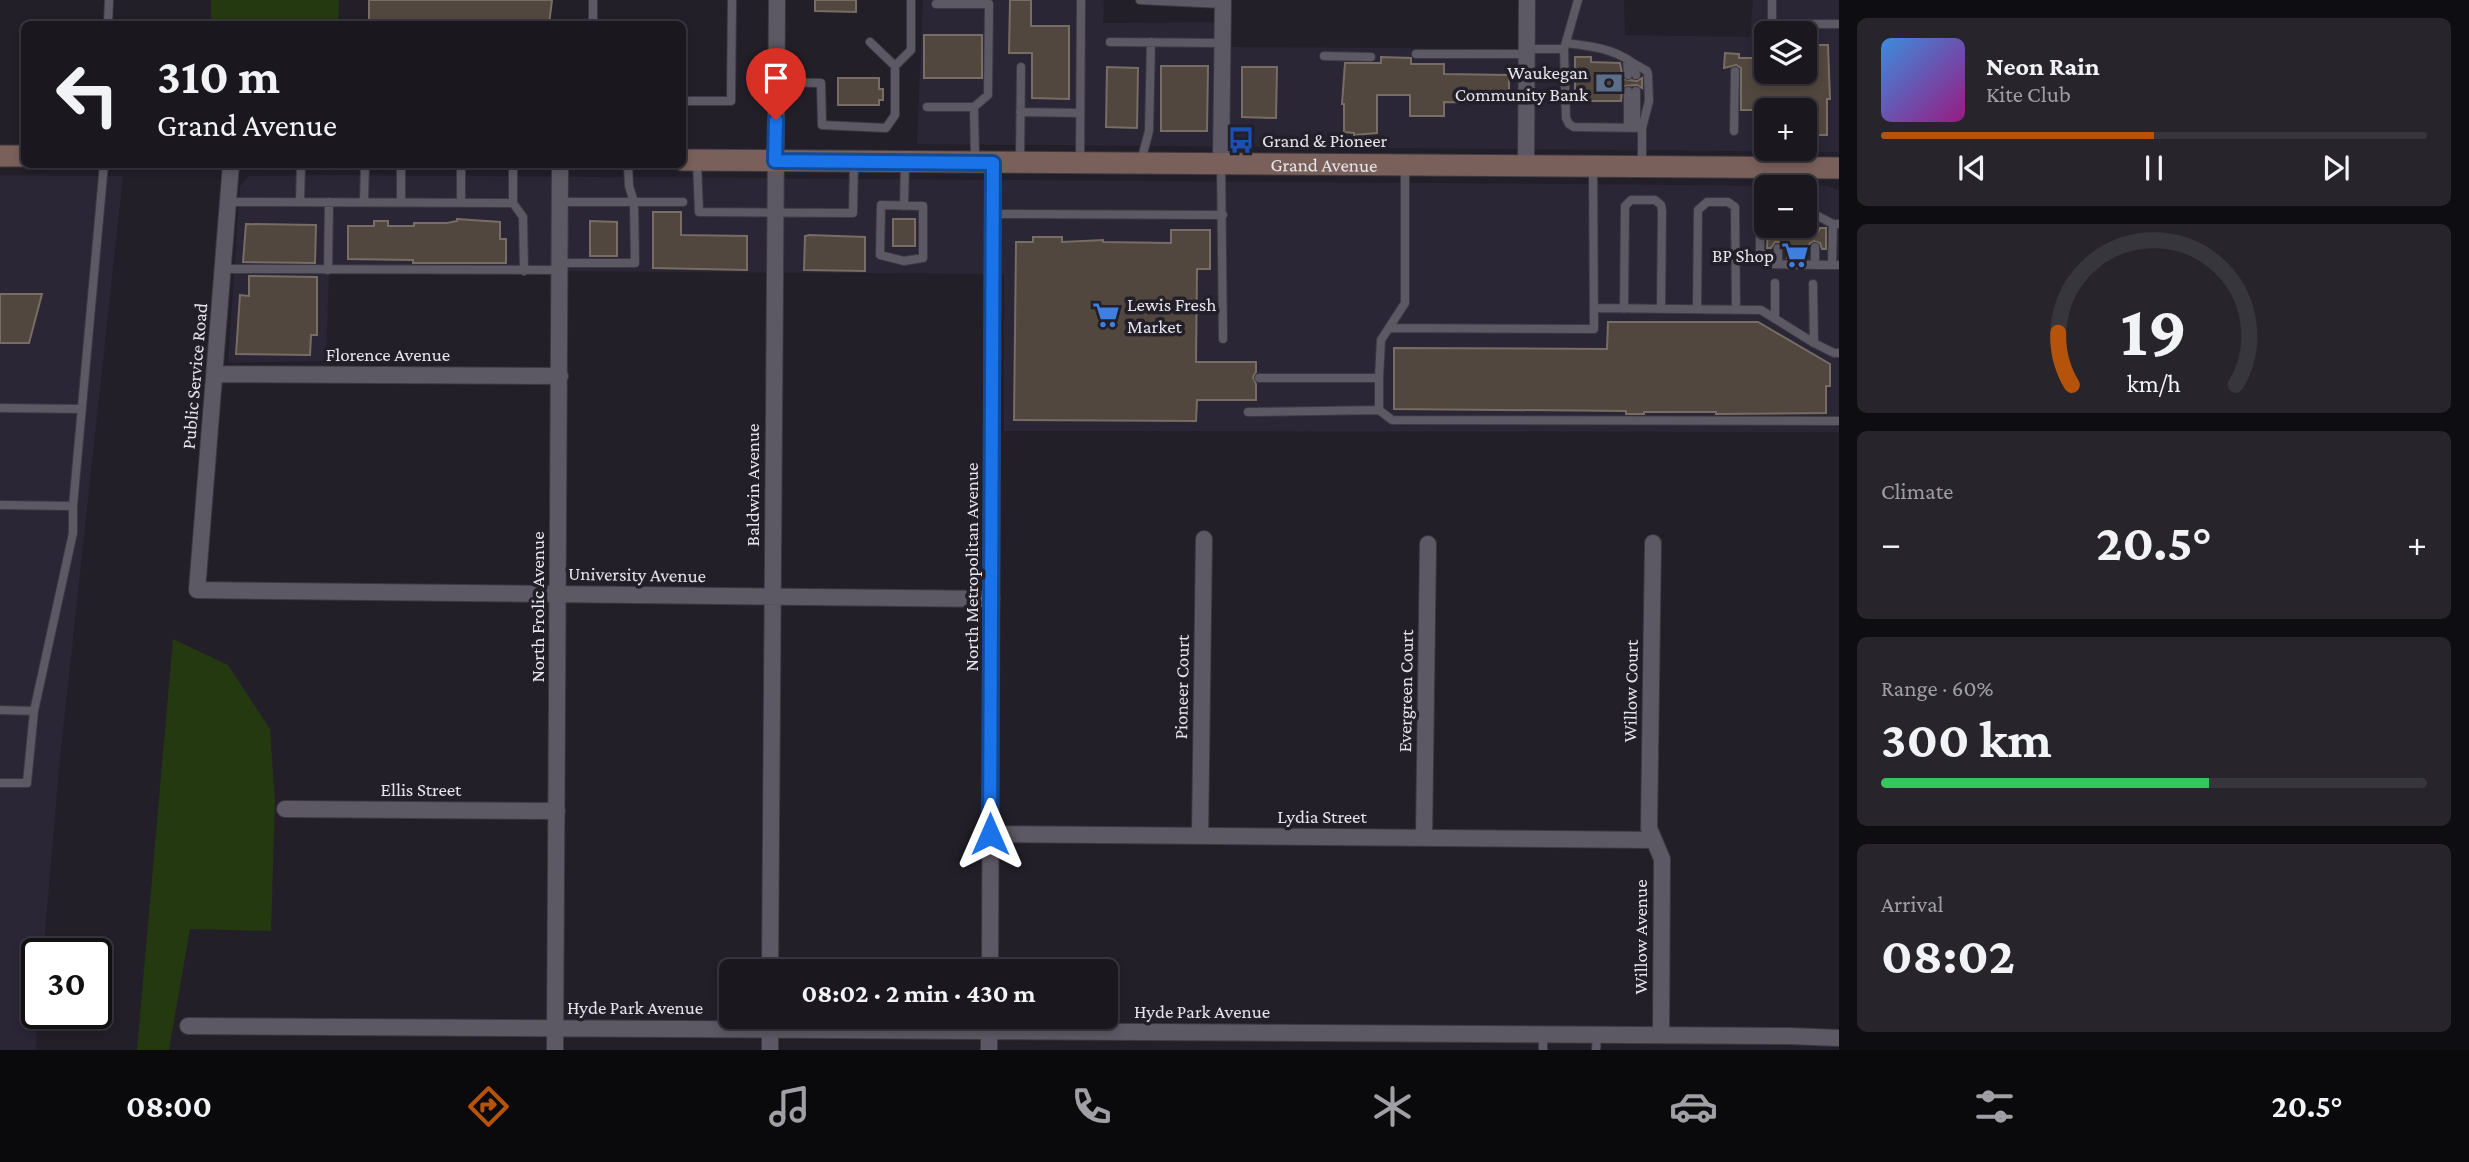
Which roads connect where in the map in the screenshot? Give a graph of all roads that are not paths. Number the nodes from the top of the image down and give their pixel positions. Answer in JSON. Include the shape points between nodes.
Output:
{"nodes":[{"id":1,"x":109,"y":0,"type":"edge"},
{"id":2,"x":593,"y":0,"type":"edge"},
{"id":3,"x":732,"y":0,"type":"edge"},
{"id":4,"x":777,"y":0,"type":"edge"},
{"id":5,"x":911,"y":0,"type":"edge"},
{"id":6,"x":1082,"y":0,"type":"edge"},
{"id":7,"x":1140,"y":0,"type":"edge"},
{"id":8,"x":1527,"y":0,"type":"edge"},
{"id":9,"x":1578,"y":0,"type":"edge"},
{"id":10,"x":1772,"y":0,"type":"edge"},
{"id":11,"x":1223,"y":2,"type":"edge"},
{"id":12,"x":936,"y":4,"type":"dead end"},
{"id":13,"x":108,"y":21,"type":"edge"},
{"id":14,"x":593,"y":21,"type":"edge"},
{"id":15,"x":1839,"y":24,"type":"edge"},
{"id":16,"x":870,"y":42,"type":"dead end"},
{"id":17,"x":1110,"y":42,"type":"dead end"},
{"id":18,"x":1151,"y":42,"type":"junction"},
{"id":19,"x":1223,"y":43,"type":"junction"},
{"id":20,"x":1565,"y":46,"type":"junction"},
{"id":21,"x":1527,"y":52,"type":"junction"},
{"id":22,"x":1416,"y":54,"type":"dead end"},
{"id":23,"x":1324,"y":56,"type":"dead end"},
{"id":24,"x":1371,"y":57,"type":"dead end"},
{"id":25,"x":1630,"y":61,"type":"junction"},
{"id":26,"x":895,"y":66,"type":"junction"},
{"id":27,"x":1021,"y":67,"type":"dead end"},
{"id":28,"x":1735,"y":71,"type":"dead end"},
{"id":29,"x":1632,"y":75,"type":"dead end"},
{"id":30,"x":776,"y":82,"type":"junction"},
{"id":31,"x":1632,"y":91,"type":"dead end"},
{"id":32,"x":686,"y":101,"type":"edge"},
{"id":33,"x":927,"y":107,"type":"dead end"},
{"id":34,"x":974,"y":107,"type":"junction"},
{"id":35,"x":1020,"y":112,"type":"junction"},
{"id":36,"x":1080,"y":113,"type":"junction"},
{"id":37,"x":1635,"y":128,"type":"junction"},
{"id":38,"x":1734,"y":131,"type":"dead end"},
{"id":39,"x":0,"y":156,"type":"edge"},
{"id":40,"x":21,"y":156,"type":"edge"},
{"id":41,"x":690,"y":160,"type":"edge"},
{"id":42,"x":775,"y":161,"type":"junction"},
{"id":43,"x":854,"y":162,"type":"junction"},
{"id":44,"x":905,"y":162,"type":"junction"},
{"id":45,"x":984,"y":163,"type":"junction"},
{"id":46,"x":1020,"y":163,"type":"junction"},
{"id":47,"x":1080,"y":163,"type":"junction"},
{"id":48,"x":1140,"y":164,"type":"junction"},
{"id":49,"x":1222,"y":164,"type":"junction"},
{"id":50,"x":1405,"y":166,"type":"junction"},
{"id":51,"x":1526,"y":167,"type":"junction"},
{"id":52,"x":1594,"y":167,"type":"junction"},
{"id":53,"x":1642,"y":167,"type":"junction"},
{"id":54,"x":104,"y":168,"type":"edge"},
{"id":55,"x":232,"y":168,"type":"edge"},
{"id":56,"x":301,"y":168,"type":"edge"},
{"id":57,"x":365,"y":168,"type":"edge"},
{"id":58,"x":401,"y":168,"type":"edge"},
{"id":59,"x":461,"y":168,"type":"edge"},
{"id":60,"x":513,"y":168,"type":"edge"},
{"id":61,"x":560,"y":168,"type":"edge"},
{"id":62,"x":628,"y":168,"type":"edge"},
{"id":63,"x":1814,"y":168,"type":"junction"},
{"id":64,"x":1839,"y":168,"type":"edge"},
{"id":65,"x":1781,"y":175,"type":"edge"},
{"id":66,"x":1813,"y":175,"type":"edge"},
{"id":67,"x":1754,"y":176,"type":"edge"},
{"id":68,"x":229,"y":202,"type":"junction"},
{"id":69,"x":300,"y":202,"type":"junction"},
{"id":70,"x":329,"y":202,"type":"junction"},
{"id":71,"x":364,"y":202,"type":"junction"},
{"id":72,"x":401,"y":202,"type":"junction"},
{"id":73,"x":559,"y":202,"type":"junction"},
{"id":74,"x":635,"y":202,"type":"junction"},
{"id":75,"x":683,"y":202,"type":"dead end"},
{"id":76,"x":461,"y":203,"type":"junction"},
{"id":77,"x":513,"y":203,"type":"junction"},
{"id":78,"x":904,"y":206,"type":"junction"},
{"id":79,"x":775,"y":213,"type":"junction"},
{"id":80,"x":994,"y":214,"type":"junction"},
{"id":81,"x":1223,"y":215,"type":"junction"},
{"id":82,"x":1817,"y":217,"type":"edge"},
{"id":83,"x":1836,"y":224,"type":"edge"},
{"id":84,"x":1760,"y":238,"type":"edge"},
{"id":85,"x":1815,"y":247,"type":"dead end"},
{"id":86,"x":1778,"y":248,"type":"dead end"},
{"id":87,"x":1778,"y":264,"type":"junction"},
{"id":88,"x":1815,"y":265,"type":"junction"},
{"id":89,"x":1836,"y":265,"type":"edge"},
{"id":90,"x":559,"y":267,"type":"junction"},
{"id":91,"x":223,"y":269,"type":"junction"},
{"id":92,"x":328,"y":270,"type":"junction"},
{"id":93,"x":524,"y":271,"type":"junction"},
{"id":94,"x":1775,"y":284,"type":"dead end"},
{"id":95,"x":1813,"y":284,"type":"dead end"},
{"id":96,"x":1595,"y":308,"type":"junction"},
{"id":97,"x":1624,"y":309,"type":"junction"},
{"id":98,"x":1661,"y":309,"type":"junction"},
{"id":99,"x":1697,"y":309,"type":"junction"},
{"id":100,"x":1735,"y":310,"type":"junction"},
{"id":101,"x":1775,"y":319,"type":"junction"},
{"id":102,"x":1389,"y":328,"type":"junction"},
{"id":103,"x":1223,"y":339,"type":"dead end"},
{"id":104,"x":1814,"y":343,"type":"junction"},
{"id":105,"x":1839,"y":353,"type":"edge"},
{"id":106,"x":215,"y":374,"type":"junction"},
{"id":107,"x":560,"y":376,"type":"junction"},
{"id":108,"x":1379,"y":377,"type":"junction"},
{"id":109,"x":1259,"y":378,"type":"dead end"},
{"id":110,"x":0,"y":408,"type":"edge"},
{"id":111,"x":82,"y":409,"type":"junction"},
{"id":112,"x":1379,"y":410,"type":"junction"},
{"id":113,"x":1248,"y":412,"type":"dead end"},
{"id":114,"x":1839,"y":421,"type":"edge"},
{"id":115,"x":0,"y":505,"type":"edge"},
{"id":116,"x":73,"y":506,"type":"junction"},
{"id":117,"x":1204,"y":539,"type":"dead end"},
{"id":118,"x":1653,"y":543,"type":"dead end"},
{"id":119,"x":1428,"y":544,"type":"dead end"},
{"id":120,"x":198,"y":590,"type":"joint"},
{"id":121,"x":558,"y":594,"type":"junction"},
{"id":122,"x":773,"y":596,"type":"junction"},
{"id":123,"x":992,"y":598,"type":"junction"},
{"id":124,"x":0,"y":710,"type":"edge"},
{"id":125,"x":34,"y":711,"type":"junction"},
{"id":126,"x":0,"y":783,"type":"edge"},
{"id":127,"x":285,"y":809,"type":"dead end"},
{"id":128,"x":557,"y":811,"type":"junction"},
{"id":129,"x":990,"y":834,"type":"junction"},
{"id":130,"x":1200,"y":836,"type":"junction"},
{"id":131,"x":1424,"y":838,"type":"junction"},
{"id":132,"x":1654,"y":840,"type":"junction"},
{"id":133,"x":771,"y":959,"type":"edge"},
{"id":134,"x":990,"y":959,"type":"edge"},
{"id":135,"x":719,"y":1024,"type":"edge"},
{"id":136,"x":188,"y":1026,"type":"dead end"},
{"id":137,"x":555,"y":1028,"type":"junction"},
{"id":138,"x":770,"y":1029,"type":"edge"},
{"id":139,"x":989,"y":1029,"type":"edge"},
{"id":140,"x":1118,"y":1029,"type":"edge"},
{"id":141,"x":1205,"y":1032,"type":"junction"},
{"id":142,"x":1661,"y":1035,"type":"junction"},
{"id":143,"x":1839,"y":1038,"type":"edge"},
{"id":144,"x":1423,"y":1042,"type":"edge"},
{"id":145,"x":1543,"y":1042,"type":"edge"},
{"id":146,"x":1596,"y":1042,"type":"edge"},
{"id":147,"x":555,"y":1050,"type":"edge"},
{"id":148,"x":770,"y":1050,"type":"edge"},
{"id":149,"x":989,"y":1050,"type":"edge"},
{"id":150,"x":1205,"y":1050,"type":"edge"}],
"edges":[{"from":1,"to":13,"type":"lane"},
{"from":2,"to":14,"type":"lane"},
{"from":3,"to":32,"type":"lane","via":[[731,101]]},
{"from":4,"to":30,"type":"street","name":"Baldwin Avenue"},
{"from":5,"to":26,"type":"lane","via":[[911,50]]},
{"from":6,"to":36,"type":"lane"},
{"from":7,"to":11,"type":"lane"},
{"from":8,"to":21,"type":"street"},
{"from":9,"to":20,"type":"lane"},
{"from":10,"to":15,"type":"lane","via":[[1772,24]]},
{"from":11,"to":19,"type":"street"},
{"from":12,"to":34,"type":"lane","via":[[989,4],[988,95]]},
{"from":16,"to":26,"type":"lane"},
{"from":17,"to":18,"type":"lane"},
{"from":18,"to":19,"type":"lane"},
{"from":18,"to":48,"type":"lane","via":[[1149,131]]},
{"from":19,"to":49,"type":"street"},
{"from":20,"to":21,"type":"lane"},
{"from":20,"to":25,"type":"lane","via":[[1600,48]]},
{"from":20,"to":37,"type":"lane","via":[[1569,124]]},
{"from":21,"to":22,"type":"lane"},
{"from":21,"to":51,"type":"street"},
{"from":23,"to":24,"type":"lane"},
{"from":25,"to":29,"type":"lane"},
{"from":25,"to":37,"type":"lane","via":[[1648,75],[1649,101]]},
{"from":26,"to":30,"type":"lane","via":[[895,115],[886,128],[822,125],[821,83]]},
{"from":27,"to":35,"type":"lane"},
{"from":28,"to":38,"type":"lane"},
{"from":30,"to":42,"type":"street","name":"Baldwin Avenue"},
{"from":31,"to":37,"type":"lane"},
{"from":33,"to":34,"type":"lane"},
{"from":34,"to":45,"type":"lane"},
{"from":35,"to":36,"type":"lane"},
{"from":35,"to":46,"type":"lane"},
{"from":36,"to":47,"type":"lane"},
{"from":37,"to":53,"type":"lane"},
{"from":39,"to":40,"type":"main road"},
{"from":41,"to":42,"type":"main road","name":"Grand Avenue"},
{"from":41,"to":79,"type":"lane","via":[[699,212]]},
{"from":42,"to":43,"type":"main road","name":"Grand Avenue"},
{"from":42,"to":79,"type":"street","name":"Baldwin Avenue"},
{"from":43,"to":44,"type":"main road","name":"Grand Avenue"},
{"from":43,"to":79,"type":"lane","via":[[853,213]]},
{"from":44,"to":45,"type":"main road","name":"Grand Avenue"},
{"from":44,"to":78,"type":"lane"},
{"from":45,"to":46,"type":"main road","name":"Grand Avenue"},
{"from":45,"to":80,"type":"street","name":"North Metropolitan Avenue"},
{"from":46,"to":47,"type":"main road","name":"Grand Avenue"},
{"from":47,"to":48,"type":"main road","name":"Grand Avenue"},
{"from":48,"to":49,"type":"main road","name":"Grand Avenue"},
{"from":49,"to":50,"type":"main road","name":"Grand Avenue"},
{"from":49,"to":81,"type":"lane"},
{"from":50,"to":51,"type":"main road","name":"Grand Avenue"},
{"from":50,"to":102,"type":"lane","via":[[1405,303]]},
{"from":51,"to":52,"type":"main road","name":"Grand Avenue"},
{"from":52,"to":53,"type":"main road","name":"Grand Avenue"},
{"from":52,"to":96,"type":"lane"},
{"from":53,"to":67,"type":"main road","name":"Grand Avenue"},
{"from":54,"to":111,"type":"lane"},
{"from":55,"to":68,"type":"street","name":"Public Service Road"},
{"from":56,"to":69,"type":"lane"},
{"from":57,"to":71,"type":"lane"},
{"from":58,"to":72,"type":"lane"},
{"from":59,"to":76,"type":"lane"},
{"from":60,"to":77,"type":"lane"},
{"from":61,"to":73,"type":"street","name":"North Frolic Avenue"},
{"from":62,"to":74,"type":"lane"},
{"from":63,"to":64,"type":"main road","name":"Grand Avenue"},
{"from":63,"to":65,"type":"main road","name":"Grand Avenue"},
{"from":63,"to":66,"type":"lane"},
{"from":68,"to":69,"type":"lane"},
{"from":68,"to":91,"type":"street","name":"Public Service Road"},
{"from":69,"to":70,"type":"lane"},
{"from":70,"to":71,"type":"lane"},
{"from":70,"to":92,"type":"lane"},
{"from":71,"to":72,"type":"lane"},
{"from":72,"to":76,"type":"lane"},
{"from":73,"to":74,"type":"lane"},
{"from":73,"to":90,"type":"street","name":"North Frolic Avenue"},
{"from":74,"to":75,"type":"lane"},
{"from":74,"to":90,"type":"lane","via":[[635,263]]},
{"from":76,"to":77,"type":"lane"},
{"from":77,"to":93,"type":"lane","via":[[523,217]]},
{"from":78,"to":78,"type":"lane","via":[[881,205],[880,255],[904,261],[923,257],[923,206]]},
{"from":79,"to":122,"type":"street","name":"Baldwin Avenue"},
{"from":80,"to":81,"type":"lane"},
{"from":80,"to":123,"type":"street","name":"North Metropolitan Avenue"},
{"from":81,"to":103,"type":"lane"},
{"from":82,"to":83,"type":"lane"},
{"from":83,"to":89,"type":"lane"},
{"from":84,"to":87,"type":"lane","via":[[1760,250],[1768,264]]},
{"from":85,"to":88,"type":"lane"},
{"from":86,"to":87,"type":"lane"},
{"from":87,"to":88,"type":"lane"},
{"from":88,"to":89,"type":"lane"},
{"from":90,"to":93,"type":"lane"},
{"from":90,"to":107,"type":"street","name":"North Frolic Avenue"},
{"from":91,"to":92,"type":"lane"},
{"from":91,"to":106,"type":"street","name":"Public Service Road"},
{"from":92,"to":93,"type":"lane"},
{"from":94,"to":101,"type":"lane"},
{"from":95,"to":104,"type":"lane"},
{"from":96,"to":97,"type":"lane"},
{"from":96,"to":102,"type":"lane","via":[[1594,329]]},
{"from":97,"to":98,"type":"lane"},
{"from":97,"to":98,"type":"lane","via":[[1625,206],[1631,200],[1655,200],[1661,205]]},
{"from":98,"to":99,"type":"lane"},
{"from":99,"to":100,"type":"lane"},
{"from":99,"to":100,"type":"lane","via":[[1698,210],[1707,202],[1728,202],[1735,207]]},
{"from":100,"to":101,"type":"lane","via":[[1761,310]]},
{"from":101,"to":104,"type":"lane"},
{"from":102,"to":108,"type":"lane","via":[[1381,340]]},
{"from":104,"to":105,"type":"lane"},
{"from":106,"to":107,"type":"street","name":"Florence Avenue"},
{"from":106,"to":120,"type":"street","name":"Public Service Road"},
{"from":107,"to":121,"type":"street","name":"North Frolic Avenue"},
{"from":108,"to":109,"type":"lane"},
{"from":108,"to":112,"type":"lane"},
{"from":110,"to":111,"type":"lane"},
{"from":111,"to":116,"type":"lane"},
{"from":112,"to":113,"type":"lane"},
{"from":112,"to":114,"type":"lane","via":[[1392,420]]},
{"from":115,"to":116,"type":"lane"},
{"from":116,"to":125,"type":"lane","via":[[73,533]]},
{"from":117,"to":130,"type":"street","name":"Pioneer Court"},
{"from":118,"to":132,"type":"street","name":"Willow Court","via":[[1649,828]]},
{"from":119,"to":131,"type":"street","name":"Evergreen Court"},
{"from":120,"to":121,"type":"street","name":"University Avenue"},
{"from":121,"to":122,"type":"street","name":"University Avenue"},
{"from":121,"to":128,"type":"street","name":"North Frolic Avenue"},
{"from":122,"to":123,"type":"street","name":"University Avenue"},
{"from":122,"to":133,"type":"street","name":"Baldwin Avenue"},
{"from":123,"to":129,"type":"street","name":"North Metropolitan Avenue"},
{"from":124,"to":125,"type":"lane"},
{"from":125,"to":126,"type":"lane","via":[[27,783]]},
{"from":127,"to":128,"type":"street","name":"Ellis Street"},
{"from":128,"to":137,"type":"street","name":"North Frolic Avenue"},
{"from":129,"to":130,"type":"street","name":"Lydia Street"},
{"from":129,"to":134,"type":"street","name":"North Metropolitan Avenue"},
{"from":130,"to":131,"type":"street","name":"Lydia Street"},
{"from":131,"to":132,"type":"street","name":"Lydia Street"},
{"from":132,"to":142,"type":"street","name":"Willow Avenue","via":[[1662,859]]},
{"from":135,"to":137,"type":"street","name":"Hyde Park Avenue"},
{"from":136,"to":137,"type":"street","name":"Hyde Park Avenue"},
{"from":137,"to":147,"type":"street","name":"North Frolic Avenue"},
{"from":138,"to":148,"type":"street"},
{"from":139,"to":149,"type":"street"},
{"from":140,"to":141,"type":"street","name":"Hyde Park Avenue"},
{"from":141,"to":144,"type":"street","name":"Hyde Park Avenue"},
{"from":141,"to":150,"type":"street"},
{"from":142,"to":143,"type":"street","name":"Hyde Park Avenue"},
{"from":142,"to":146,"type":"street","name":"Hyde Park Avenue"},
{"from":144,"to":145,"type":"street","name":"Hyde Park Avenue"},
{"from":145,"to":146,"type":"street","name":"Hyde Park Avenue"}]}
